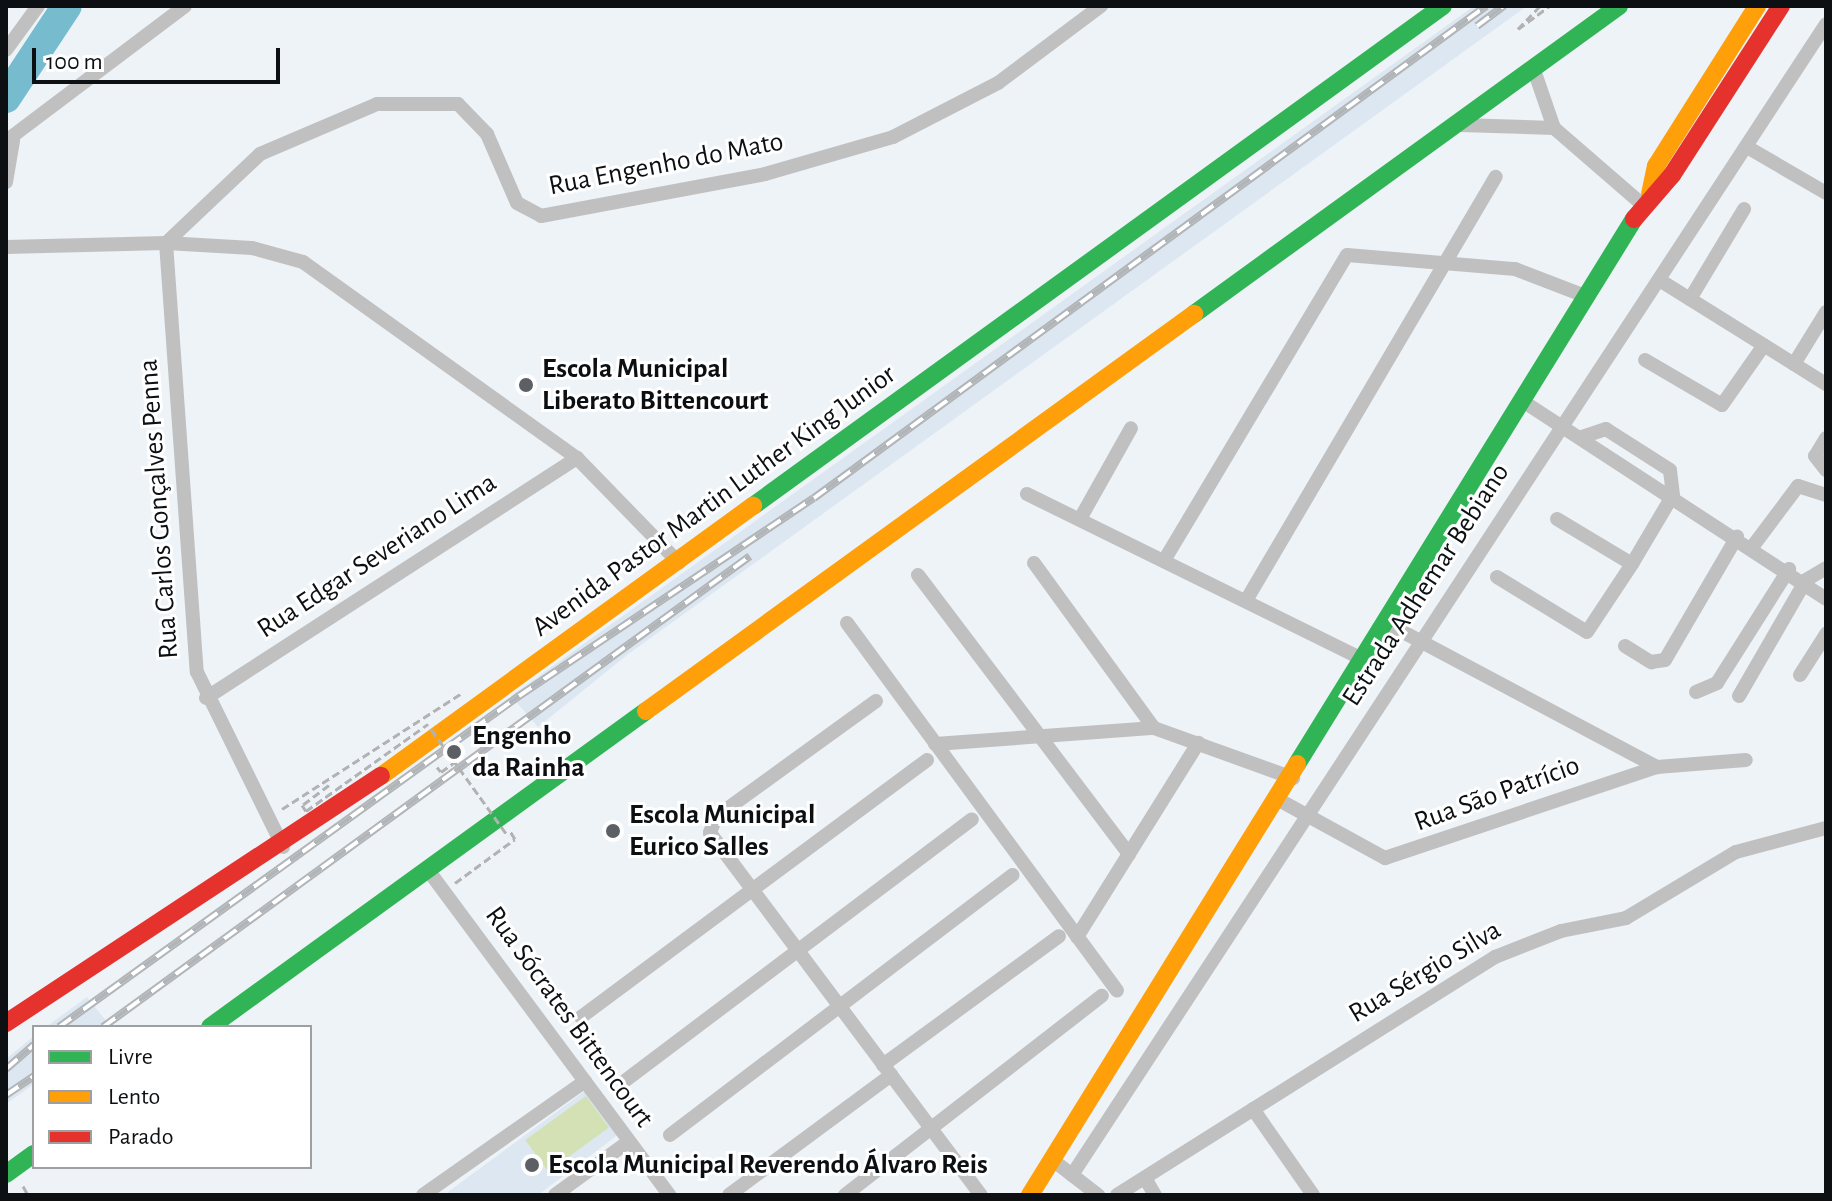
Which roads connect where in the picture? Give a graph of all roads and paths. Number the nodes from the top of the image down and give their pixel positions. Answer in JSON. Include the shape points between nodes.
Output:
{"nodes":[{"id":1,"x":38,"y":6,"type":"edge"},
{"id":2,"x":185,"y":6,"type":"edge"},
{"id":3,"x":1101,"y":6,"type":"edge"},
{"id":4,"x":1443,"y":6,"type":"edge"},
{"id":5,"x":1540,"y":6,"type":"edge"},
{"id":6,"x":1550,"y":6,"type":"edge"},
{"id":7,"x":1619,"y":6,"type":"edge"},
{"id":8,"x":1757,"y":6,"type":"edge"},
{"id":9,"x":1781,"y":6,"type":"edge"},
{"id":10,"x":1826,"y":24,"type":"edge"},
{"id":11,"x":6,"y":50,"type":"edge"},
{"id":12,"x":1534,"y":70,"type":"junction"},
{"id":13,"x":1460,"y":125,"type":"junction"},
{"id":14,"x":1554,"y":128,"type":"junction"},
{"id":15,"x":9,"y":141,"type":"edge"},
{"id":16,"x":1747,"y":147,"type":"junction"},
{"id":17,"x":1496,"y":177,"type":"dead end"},
{"id":18,"x":6,"y":182,"type":"edge"},
{"id":19,"x":1826,"y":193,"type":"edge"},
{"id":20,"x":1646,"y":199,"type":"junction"},
{"id":21,"x":1744,"y":209,"type":"dead end"},
{"id":22,"x":166,"y":243,"type":"junction"},
{"id":23,"x":6,"y":247,"type":"edge"},
{"id":24,"x":1446,"y":262,"type":"junction"},
{"id":25,"x":1661,"y":281,"type":"junction"},
{"id":26,"x":1588,"y":297,"type":"junction"},
{"id":27,"x":1690,"y":299,"type":"junction"},
{"id":28,"x":1826,"y":312,"type":"edge"},
{"id":29,"x":1764,"y":345,"type":"junction"},
{"id":30,"x":1645,"y":360,"type":"dead end"},
{"id":31,"x":1794,"y":364,"type":"junction"},
{"id":32,"x":1826,"y":384,"type":"edge"},
{"id":33,"x":1524,"y":402,"type":"junction"},
{"id":34,"x":1564,"y":427,"type":"junction"},
{"id":35,"x":1131,"y":428,"type":"dead end"},
{"id":36,"x":1581,"y":437,"type":"junction"},
{"id":37,"x":1826,"y":438,"type":"edge"},
{"id":38,"x":577,"y":458,"type":"junction"},
{"id":39,"x":1826,"y":470,"type":"edge"},
{"id":40,"x":1027,"y":494,"type":"dead end"},
{"id":41,"x":1673,"y":495,"type":"junction"},
{"id":42,"x":1826,"y":495,"type":"edge"},
{"id":43,"x":1080,"y":519,"type":"junction"},
{"id":44,"x":1557,"y":519,"type":"dead end"},
{"id":45,"x":1737,"y":537,"type":"junction"},
{"id":46,"x":1753,"y":546,"type":"junction"},
{"id":47,"x":1165,"y":559,"type":"junction"},
{"id":48,"x":679,"y":563,"type":"junction"},
{"id":49,"x":1034,"y":563,"type":"dead end"},
{"id":50,"x":1632,"y":564,"type":"junction"},
{"id":51,"x":1826,"y":568,"type":"edge"},
{"id":52,"x":1789,"y":569,"type":"junction"},
{"id":53,"x":918,"y":575,"type":"dead end"},
{"id":54,"x":1497,"y":577,"type":"dead end"},
{"id":55,"x":1806,"y":580,"type":"junction"},
{"id":56,"x":1247,"y":599,"type":"junction"},
{"id":57,"x":1826,"y":599,"type":"edge"},
{"id":58,"x":847,"y":623,"type":"dead end"},
{"id":59,"x":1388,"y":624,"type":"junction"},
{"id":60,"x":1826,"y":634,"type":"edge"},
{"id":61,"x":1425,"y":641,"type":"junction"},
{"id":62,"x":1625,"y":646,"type":"dead end"},
{"id":63,"x":1365,"y":660,"type":"junction"},
{"id":64,"x":1800,"y":675,"type":"dead end"},
{"id":65,"x":1696,"y":692,"type":"dead end"},
{"id":66,"x":464,"y":696,"type":"dead end"},
{"id":67,"x":1739,"y":696,"type":"dead end"},
{"id":68,"x":206,"y":698,"type":"junction"},
{"id":69,"x":876,"y":701,"type":"dead end"},
{"id":70,"x":428,"y":724,"type":"dead end"},
{"id":71,"x":1154,"y":728,"type":"junction"},
{"id":72,"x":431,"y":729,"type":"dead end"},
{"id":73,"x":1035,"y":732,"type":"junction"},
{"id":74,"x":1198,"y":743,"type":"junction"},
{"id":75,"x":935,"y":744,"type":"junction"},
{"id":76,"x":927,"y":760,"type":"dead end"},
{"id":77,"x":1746,"y":760,"type":"dead end"},
{"id":78,"x":455,"y":762,"type":"junction"},
{"id":79,"x":437,"y":767,"type":"dead end"},
{"id":80,"x":1657,"y":767,"type":"junction"},
{"id":81,"x":1293,"y":778,"type":"junction"},
{"id":82,"x":329,"y":785,"type":"junction"},
{"id":83,"x":1279,"y":800,"type":"junction"},
{"id":84,"x":500,"y":816,"type":"junction"},
{"id":85,"x":269,"y":818,"type":"junction"},
{"id":86,"x":1306,"y":818,"type":"junction"},
{"id":87,"x":972,"y":819,"type":"dead end"},
{"id":88,"x":1826,"y":828,"type":"edge"},
{"id":89,"x":283,"y":847,"type":"junction"},
{"id":90,"x":1129,"y":854,"type":"junction"},
{"id":91,"x":428,"y":870,"type":"junction"},
{"id":92,"x":1013,"y":875,"type":"dead end"},
{"id":93,"x":750,"y":889,"type":"junction"},
{"id":94,"x":1059,"y":936,"type":"dead end"},
{"id":95,"x":1077,"y":937,"type":"junction"},
{"id":96,"x":797,"y":952,"type":"junction"},
{"id":97,"x":1117,"y":991,"type":"dead end"},
{"id":98,"x":1102,"y":996,"type":"dead end"},
{"id":99,"x":839,"y":1007,"type":"junction"},
{"id":100,"x":581,"y":1017,"type":"dead end"},
{"id":101,"x":6,"y":1023,"type":"edge"},
{"id":102,"x":213,"y":1025,"type":"edge"},
{"id":103,"x":887,"y":1070,"type":"junction"},
{"id":104,"x":626,"y":1080,"type":"dead end"},
{"id":105,"x":585,"y":1081,"type":"junction"},
{"id":106,"x":1253,"y":1109,"type":"junction"},
{"id":107,"x":933,"y":1130,"type":"junction"},
{"id":108,"x":670,"y":1135,"type":"dead end"},
{"id":109,"x":628,"y":1142,"type":"junction"},
{"id":110,"x":32,"y":1155,"type":"edge"},
{"id":111,"x":1054,"y":1161,"type":"junction"},
{"id":112,"x":6,"y":1174,"type":"edge"},
{"id":113,"x":1072,"y":1175,"type":"junction"},
{"id":114,"x":1145,"y":1178,"type":"junction"},
{"id":115,"x":423,"y":1195,"type":"edge"},
{"id":116,"x":555,"y":1195,"type":"edge"},
{"id":117,"x":669,"y":1195,"type":"edge"},
{"id":118,"x":729,"y":1195,"type":"edge"},
{"id":119,"x":845,"y":1195,"type":"edge"},
{"id":120,"x":981,"y":1195,"type":"edge"},
{"id":121,"x":1030,"y":1195,"type":"edge"},
{"id":122,"x":1098,"y":1195,"type":"edge"},
{"id":123,"x":1117,"y":1195,"type":"edge"},
{"id":124,"x":1155,"y":1195,"type":"edge"},
{"id":125,"x":1313,"y":1195,"type":"edge"}],
"edges":[{"from":1,"to":11,"type":"street"},
{"from":2,"to":15,"type":"street"},
{"from":3,"to":22,"type":"street","name":"Rua Engenho do Mato","via":[[998,83],[893,137],[765,174],[541,216],[517,203],[487,134],[458,104],[377,104],[260,154]]},
{"from":4,"to":48,"type":"main road","name":"Avenida Pastor Martin Luther King Junior"},
{"from":5,"to":6,"type":"path","via":[[1518,29]]},
{"from":7,"to":12,"type":"main road"},
{"from":8,"to":20,"type":"main road","name":"Estrada Adhemar Bebiano","via":[[1656,166]]},
{"from":9,"to":20,"type":"main road","name":"Estrada Adhemar Bebiano","via":[[1672,175]]},
{"from":10,"to":16,"type":"street","name":"Estrada Adhemar Bebiano"},
{"from":12,"to":13,"type":"main road"},
{"from":12,"to":14,"type":"street"},
{"from":13,"to":14,"type":"street"},
{"from":13,"to":84,"type":"main road"},
{"from":14,"to":20,"type":"street"},
{"from":15,"to":18,"type":"street"},
{"from":16,"to":19,"type":"street"},
{"from":16,"to":25,"type":"street","name":"Estrada Adhemar Bebiano"},
{"from":17,"to":24,"type":"street"},
{"from":20,"to":26,"type":"main road","name":"Estrada Adhemar Bebiano"},
{"from":21,"to":27,"type":"street"},
{"from":22,"to":23,"type":"street"},
{"from":22,"to":38,"type":"street","via":[[252,248],[303,262]]},
{"from":22,"to":68,"type":"street","name":"Rua Carlos Gonçalves Penna","via":[[192,644]]},
{"from":24,"to":26,"type":"street","via":[[1541,275]]},
{"from":24,"to":47,"type":"street","via":[[1354,251],[1341,260]]},
{"from":24,"to":56,"type":"street"},
{"from":25,"to":27,"type":"street"},
{"from":25,"to":34,"type":"street","name":"Estrada Adhemar Bebiano"},
{"from":26,"to":33,"type":"main road","name":"Estrada Adhemar Bebiano"},
{"from":27,"to":29,"type":"street"},
{"from":28,"to":31,"type":"street"},
{"from":29,"to":30,"type":"street","via":[[1722,405]]},
{"from":29,"to":31,"type":"street"},
{"from":31,"to":32,"type":"street"},
{"from":33,"to":34,"type":"street"},
{"from":33,"to":59,"type":"main road","name":"Estrada Adhemar Bebiano"},
{"from":34,"to":36,"type":"street"},
{"from":34,"to":61,"type":"street","name":"Estrada Adhemar Bebiano"},
{"from":35,"to":43,"type":"street"},
{"from":36,"to":41,"type":"street"},
{"from":36,"to":41,"type":"street","via":[[1606,429],[1666,465]]},
{"from":37,"to":39,"type":"street","via":[[1815,456]]},
{"from":38,"to":48,"type":"street"},
{"from":38,"to":68,"type":"street","name":"Rua Edgar Severiano Lima"},
{"from":40,"to":43,"type":"street"},
{"from":41,"to":45,"type":"street"},
{"from":41,"to":50,"type":"street"},
{"from":42,"to":46,"type":"street","via":[[1798,486]]},
{"from":43,"to":47,"type":"street"},
{"from":44,"to":50,"type":"street"},
{"from":45,"to":46,"type":"street"},
{"from":45,"to":62,"type":"street","via":[[1665,660],[1651,662]]},
{"from":46,"to":52,"type":"street"},
{"from":47,"to":56,"type":"street"},
{"from":48,"to":89,"type":"main road","name":"Avenida Pastor Martin Luther King Junior"},
{"from":49,"to":71,"type":"street"},
{"from":50,"to":54,"type":"street","via":[[1587,632]]},
{"from":51,"to":55,"type":"street"},
{"from":52,"to":55,"type":"street"},
{"from":52,"to":65,"type":"street","via":[[1717,683]]},
{"from":53,"to":73,"type":"street"},
{"from":55,"to":57,"type":"street"},
{"from":55,"to":67,"type":"street"},
{"from":56,"to":63,"type":"street"},
{"from":58,"to":75,"type":"street"},
{"from":59,"to":61,"type":"street"},
{"from":59,"to":63,"type":"main road","name":"Estrada Adhemar Bebiano"},
{"from":60,"to":64,"type":"street"},
{"from":61,"to":80,"type":"street"},
{"from":61,"to":86,"type":"street","name":"Estrada Adhemar Bebiano"},
{"from":63,"to":81,"type":"main road","name":"Estrada Adhemar Bebiano"},
{"from":66,"to":82,"type":"path","via":[[459,689]]},
{"from":68,"to":85,"type":"street","name":"Rua Carlos Gonçalves Penna"},
{"from":69,"to":93,"type":"street","via":[[711,822],[710,833]]},
{"from":70,"to":82,"type":"path","bridge":true,"via":[[306,811],[302,805]]},
{"from":71,"to":73,"type":"street"},
{"from":71,"to":74,"type":"street"},
{"from":72,"to":78,"type":"path","bridge":true},
{"from":73,"to":75,"type":"street"},
{"from":73,"to":90,"type":"street"},
{"from":74,"to":81,"type":"street"},
{"from":74,"to":90,"type":"street"},
{"from":75,"to":95,"type":"street"},
{"from":76,"to":93,"type":"street"},
{"from":77,"to":80,"type":"street","name":"Rua São Patrício"},
{"from":78,"to":79,"type":"path","via":[[441,772]]},
{"from":78,"to":84,"type":"path","bridge":true,"via":[[508,836],[443,882],[448,888],[515,839]]},
{"from":80,"to":86,"type":"street","name":"Rua São Patrício","via":[[1511,811],[1406,855],[1366,854]]},
{"from":81,"to":83,"type":"main road","name":"Estrada Adhemar Bebiano"},
{"from":82,"to":85,"type":"path","via":[[325,779]]},
{"from":83,"to":86,"type":"street","name":"Rua São Patrício"},
{"from":83,"to":111,"type":"main road","name":"Estrada Adhemar Bebiano"},
{"from":84,"to":91,"type":"main road"},
{"from":85,"to":89,"type":"street","name":"Rua Carlos Gonçalves Penna"},
{"from":86,"to":113,"type":"street","name":"Estrada Adhemar Bebiano"},
{"from":87,"to":96,"type":"street"},
{"from":88,"to":106,"type":"street","name":"Rua Sérgio Silva","via":[[1736,852],[1626,918],[1521,944]]},
{"from":89,"to":101,"type":"main road","name":"Avenida Pastor Martin Luther King Junior"},
{"from":90,"to":95,"type":"street"},
{"from":91,"to":102,"type":"main road"},
{"from":91,"to":105,"type":"street","name":"Rua Sócrates Bittencourt"},
{"from":92,"to":99,"type":"street"},
{"from":93,"to":96,"type":"street"},
{"from":93,"to":100,"type":"street"},
{"from":94,"to":103,"type":"street"},
{"from":95,"to":97,"type":"street"},
{"from":96,"to":99,"type":"street"},
{"from":96,"to":104,"type":"street"},
{"from":98,"to":107,"type":"street"},
{"from":99,"to":103,"type":"street"},
{"from":99,"to":108,"type":"street"},
{"from":103,"to":107,"type":"street"},
{"from":103,"to":118,"type":"street"},
{"from":105,"to":109,"type":"street","name":"Rua Sócrates Bittencourt"},
{"from":105,"to":115,"type":"street"},
{"from":106,"to":114,"type":"street","name":"Rua Sérgio Silva"},
{"from":106,"to":125,"type":"street"},
{"from":107,"to":119,"type":"street"},
{"from":107,"to":120,"type":"street"},
{"from":109,"to":116,"type":"street"},
{"from":109,"to":117,"type":"street","name":"Rua Sócrates Bittencourt"},
{"from":110,"to":112,"type":"main road"},
{"from":111,"to":113,"type":"street"},
{"from":111,"to":121,"type":"main road","name":"Estrada Adhemar Bebiano"},
{"from":113,"to":122,"type":"street"},
{"from":114,"to":123,"type":"street","name":"Rua Sérgio Silva"},
{"from":114,"to":124,"type":"street"}]}
